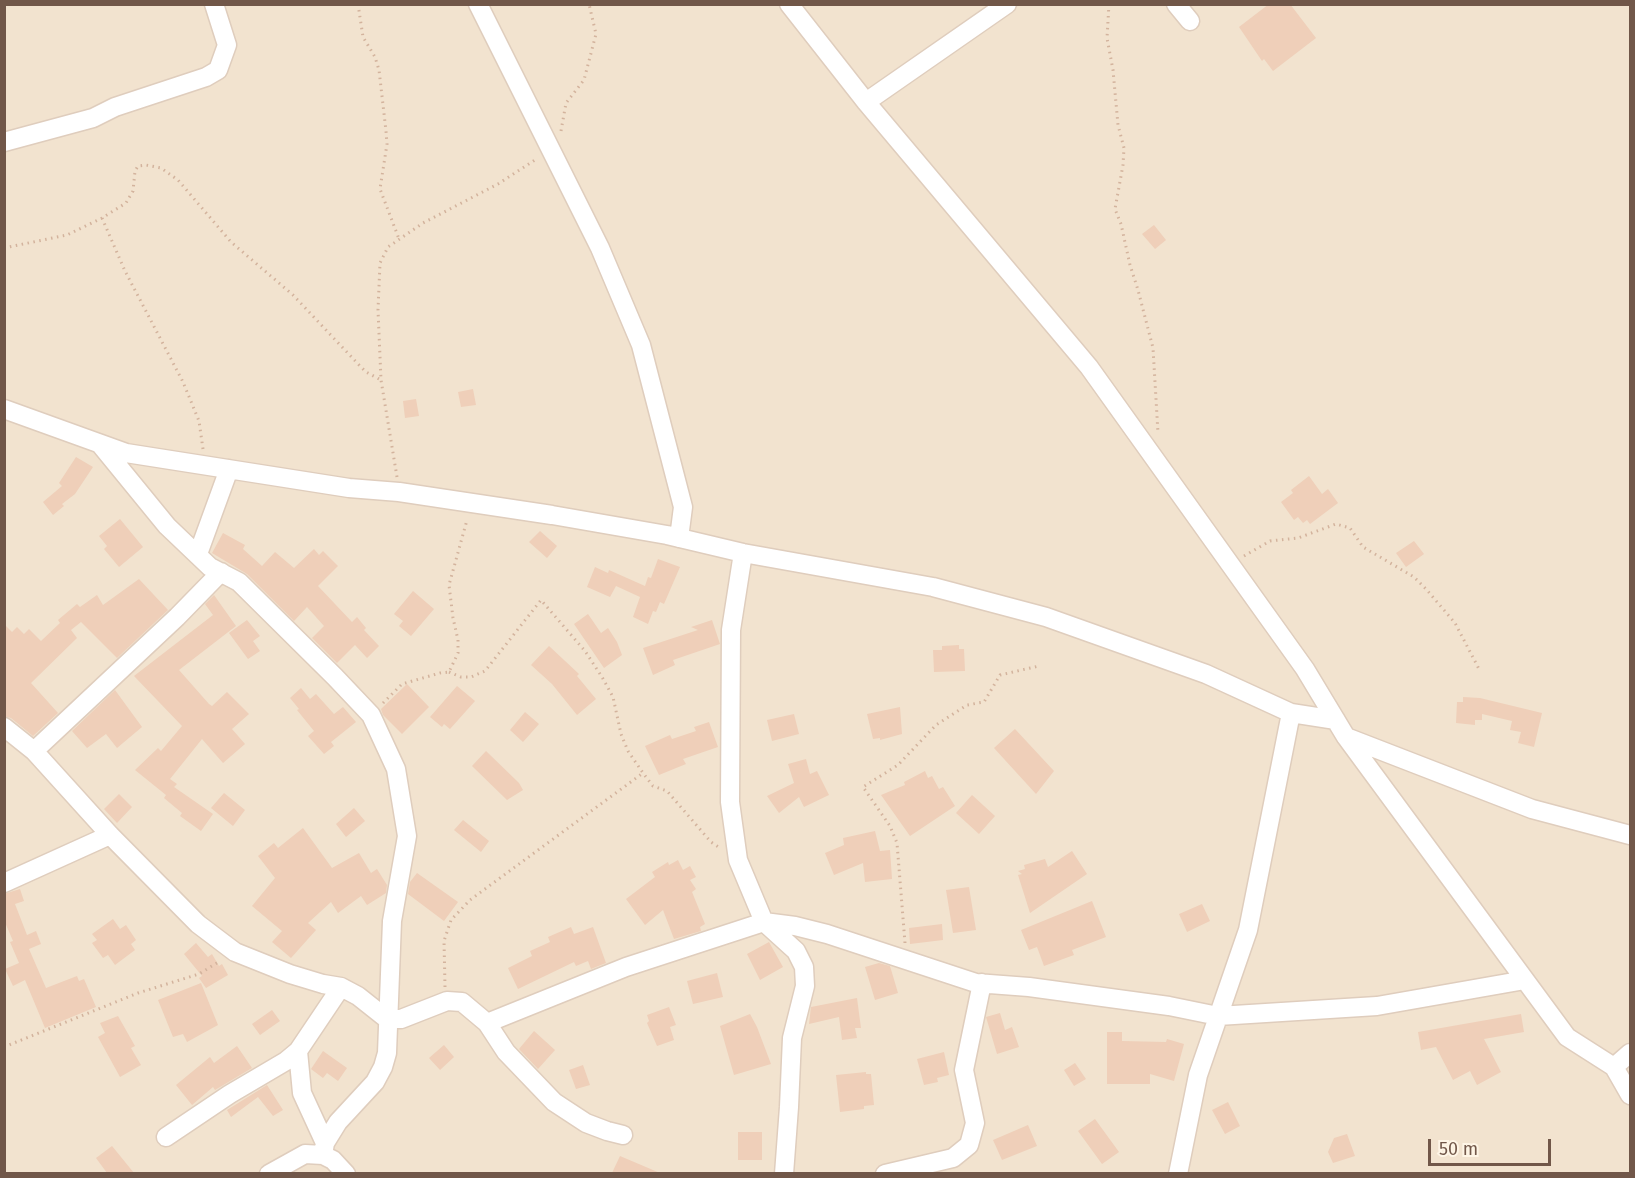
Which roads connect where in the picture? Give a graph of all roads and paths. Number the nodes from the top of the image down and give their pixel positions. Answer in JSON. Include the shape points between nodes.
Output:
{"nodes":[{"id":1,"x":214,"y":4,"type":"edge"},
{"id":2,"x":358,"y":4,"type":"edge"},
{"id":3,"x":478,"y":4,"type":"edge"},
{"id":4,"x":589,"y":4,"type":"edge"},
{"id":5,"x":789,"y":4,"type":"edge"},
{"id":6,"x":1007,"y":4,"type":"edge"},
{"id":7,"x":1110,"y":4,"type":"edge"},
{"id":8,"x":1176,"y":4,"type":"edge"},
{"id":9,"x":1190,"y":21,"type":"dead end"},
{"id":10,"x":866,"y":102,"type":"junction"},
{"id":11,"x":4,"y":142,"type":"edge"},
{"id":12,"x":550,"y":149,"type":"junction"},
{"id":13,"x":102,"y":218,"type":"junction"},
{"id":14,"x":399,"y":239,"type":"junction"},
{"id":15,"x":4,"y":248,"type":"edge"},
{"id":16,"x":381,"y":380,"type":"junction"},
{"id":17,"x":4,"y":409,"type":"edge"},
{"id":18,"x":99,"y":443,"type":"junction"},
{"id":19,"x":1157,"y":461,"type":"junction"},
{"id":20,"x":205,"y":466,"type":"junction"},
{"id":21,"x":229,"y":469,"type":"junction"},
{"id":22,"x":399,"y":492,"type":"junction"},
{"id":23,"x":472,"y":503,"type":"junction"},
{"id":24,"x":680,"y":538,"type":"junction"},
{"id":25,"x":743,"y":553,"type":"junction"},
{"id":26,"x":198,"y":554,"type":"junction"},
{"id":27,"x":1229,"y":564,"type":"junction"},
{"id":28,"x":221,"y":572,"type":"junction"},
{"id":29,"x":1039,"y":666,"type":"dead end"},
{"id":30,"x":1479,"y":669,"type":"dead end"},
{"id":31,"x":448,"y":672,"type":"junction"},
{"id":32,"x":1291,"y":712,"type":"junction"},
{"id":33,"x":371,"y":715,"type":"junction"},
{"id":34,"x":1336,"y":720,"type":"junction"},
{"id":35,"x":4,"y":727,"type":"edge"},
{"id":36,"x":1346,"y":738,"type":"junction"},
{"id":37,"x":34,"y":751,"type":"junction"},
{"id":38,"x":643,"y":773,"type":"junction"},
{"id":39,"x":110,"y":835,"type":"junction"},
{"id":40,"x":1630,"y":835,"type":"edge"},
{"id":41,"x":738,"y":860,"type":"junction"},
{"id":42,"x":4,"y":884,"type":"edge"},
{"id":43,"x":764,"y":922,"type":"junction"},
{"id":44,"x":235,"y":952,"type":"junction"},
{"id":45,"x":906,"y":959,"type":"junction"},
{"id":46,"x":1525,"y":980,"type":"junction"},
{"id":47,"x":981,"y":983,"type":"junction"},
{"id":48,"x":341,"y":987,"type":"junction"},
{"id":49,"x":447,"y":1001,"type":"junction"},
{"id":50,"x":1218,"y":1016,"type":"junction"},
{"id":51,"x":387,"y":1019,"type":"junction"},
{"id":52,"x":488,"y":1023,"type":"junction"},
{"id":53,"x":4,"y":1047,"type":"edge"},
{"id":54,"x":298,"y":1051,"type":"junction"},
{"id":55,"x":1630,"y":1053,"type":"edge"},
{"id":56,"x":1614,"y":1067,"type":"junction"},
{"id":57,"x":1630,"y":1095,"type":"edge"},
{"id":58,"x":624,"y":1135,"type":"dead end"},
{"id":59,"x":166,"y":1137,"type":"dead end"},
{"id":60,"x":324,"y":1149,"type":"junction"},
{"id":61,"x":269,"y":1173,"type":"edge"},
{"id":62,"x":346,"y":1173,"type":"edge"},
{"id":63,"x":784,"y":1173,"type":"edge"},
{"id":64,"x":885,"y":1173,"type":"edge"},
{"id":65,"x":1178,"y":1173,"type":"edge"}],
"edges":[{"from":1,"to":11,"type":"street","via":[[227,45],[218,70],[93,118]]},
{"from":2,"to":14,"type":"path","via":[[363,37],[379,70],[387,131],[380,189]]},
{"from":3,"to":12,"type":"street"},
{"from":4,"to":12,"type":"path","via":[[596,34],[592,51],[584,80],[566,103],[563,128]]},
{"from":5,"to":10,"type":"street"},
{"from":6,"to":10,"type":"street"},
{"from":7,"to":19,"type":"path","via":[[1107,38],[1124,158],[1115,209],[1153,348]]},
{"from":8,"to":9,"type":"street"},
{"from":10,"to":19,"type":"street","via":[[1089,367]]},
{"from":12,"to":14,"type":"path","via":[[498,184]]},
{"from":12,"to":24,"type":"street","via":[[600,248],[641,345],[682,507]]},
{"from":13,"to":15,"type":"path","via":[[67,235]]},
{"from":13,"to":16,"type":"path","via":[[126,203],[138,166],[161,168],[178,180],[231,242],[293,294],[366,372]]},
{"from":13,"to":20,"type":"path","via":[[183,382],[199,421]]},
{"from":14,"to":16,"type":"path","via":[[388,247],[380,263]]},
{"from":16,"to":22,"type":"path"},
{"from":17,"to":18,"type":"street"},
{"from":18,"to":20,"type":"street","via":[[126,453]]},
{"from":18,"to":26,"type":"street","via":[[161,520]]},
{"from":19,"to":27,"type":"street"},
{"from":20,"to":21,"type":"street"},
{"from":21,"to":22,"type":"street"},
{"from":21,"to":26,"type":"street"},
{"from":22,"to":23,"type":"street"},
{"from":23,"to":24,"type":"street"},
{"from":23,"to":31,"type":"path","via":[[449,585],[458,653]]},
{"from":24,"to":25,"type":"street"},
{"from":25,"to":32,"type":"street","via":[[933,587],[1046,617],[1206,674]]},
{"from":25,"to":41,"type":"street","via":[[731,630],[730,802]]},
{"from":26,"to":28,"type":"street"},
{"from":27,"to":30,"type":"path","via":[[1270,541],[1298,538],[1336,524],[1350,528],[1363,547],[1414,577],[1426,589],[1455,622]]},
{"from":27,"to":34,"type":"street","via":[[1305,669]]},
{"from":28,"to":33,"type":"street","via":[[239,582]]},
{"from":28,"to":37,"type":"street"},
{"from":29,"to":45,"type":"path","via":[[1000,675],[984,702],[967,705],[936,725],[898,765],[863,787],[897,843]]},
{"from":31,"to":33,"type":"path","via":[[402,684]]},
{"from":31,"to":38,"type":"path","via":[[471,677],[484,671],[541,600],[602,677],[613,697],[628,751]]},
{"from":32,"to":34,"type":"street"},
{"from":32,"to":50,"type":"street","via":[[1248,930]]},
{"from":33,"to":51,"type":"street","via":[[396,769],[407,836],[392,921]]},
{"from":34,"to":36,"type":"street"},
{"from":35,"to":37,"type":"street"},
{"from":36,"to":40,"type":"street","via":[[1532,809]]},
{"from":36,"to":46,"type":"street"},
{"from":37,"to":39,"type":"street"},
{"from":38,"to":41,"type":"path","via":[[653,786],[667,791],[711,842]]},
{"from":38,"to":49,"type":"path","via":[[470,900],[451,920],[444,941]]},
{"from":39,"to":42,"type":"street"},
{"from":39,"to":44,"type":"street","via":[[198,924]]},
{"from":41,"to":43,"type":"street"},
{"from":43,"to":45,"type":"street","via":[[827,934]]},
{"from":43,"to":52,"type":"street","via":[[626,967]]},
{"from":43,"to":63,"type":"street","via":[[796,951],[804,967],[805,986],[792,1038]]},
{"from":44,"to":48,"type":"street","via":[[290,974]]},
{"from":44,"to":53,"type":"path","via":[[198,974],[138,993]]},
{"from":45,"to":47,"type":"street"},
{"from":46,"to":50,"type":"street","via":[[1377,1006]]},
{"from":46,"to":56,"type":"street","via":[[1567,1037]]},
{"from":47,"to":50,"type":"street","via":[[1169,1006]]},
{"from":47,"to":64,"type":"street","via":[[964,1070],[975,1123],[969,1145],[953,1158]]},
{"from":48,"to":51,"type":"street"},
{"from":48,"to":54,"type":"street"},
{"from":49,"to":51,"type":"street","via":[[400,1019]]},
{"from":49,"to":52,"type":"street","via":[[462,1002]]},
{"from":50,"to":65,"type":"street","via":[[1198,1075]]},
{"from":51,"to":60,"type":"street","via":[[383,1067],[375,1082],[338,1122]]},
{"from":52,"to":58,"type":"street","via":[[506,1052],[554,1102],[586,1123]]},
{"from":54,"to":59,"type":"street"},
{"from":54,"to":60,"type":"street","via":[[302,1093]]},
{"from":55,"to":56,"type":"street"},
{"from":56,"to":57,"type":"street"},
{"from":60,"to":61,"type":"street","via":[[305,1154]]},
{"from":60,"to":62,"type":"street"}]}
